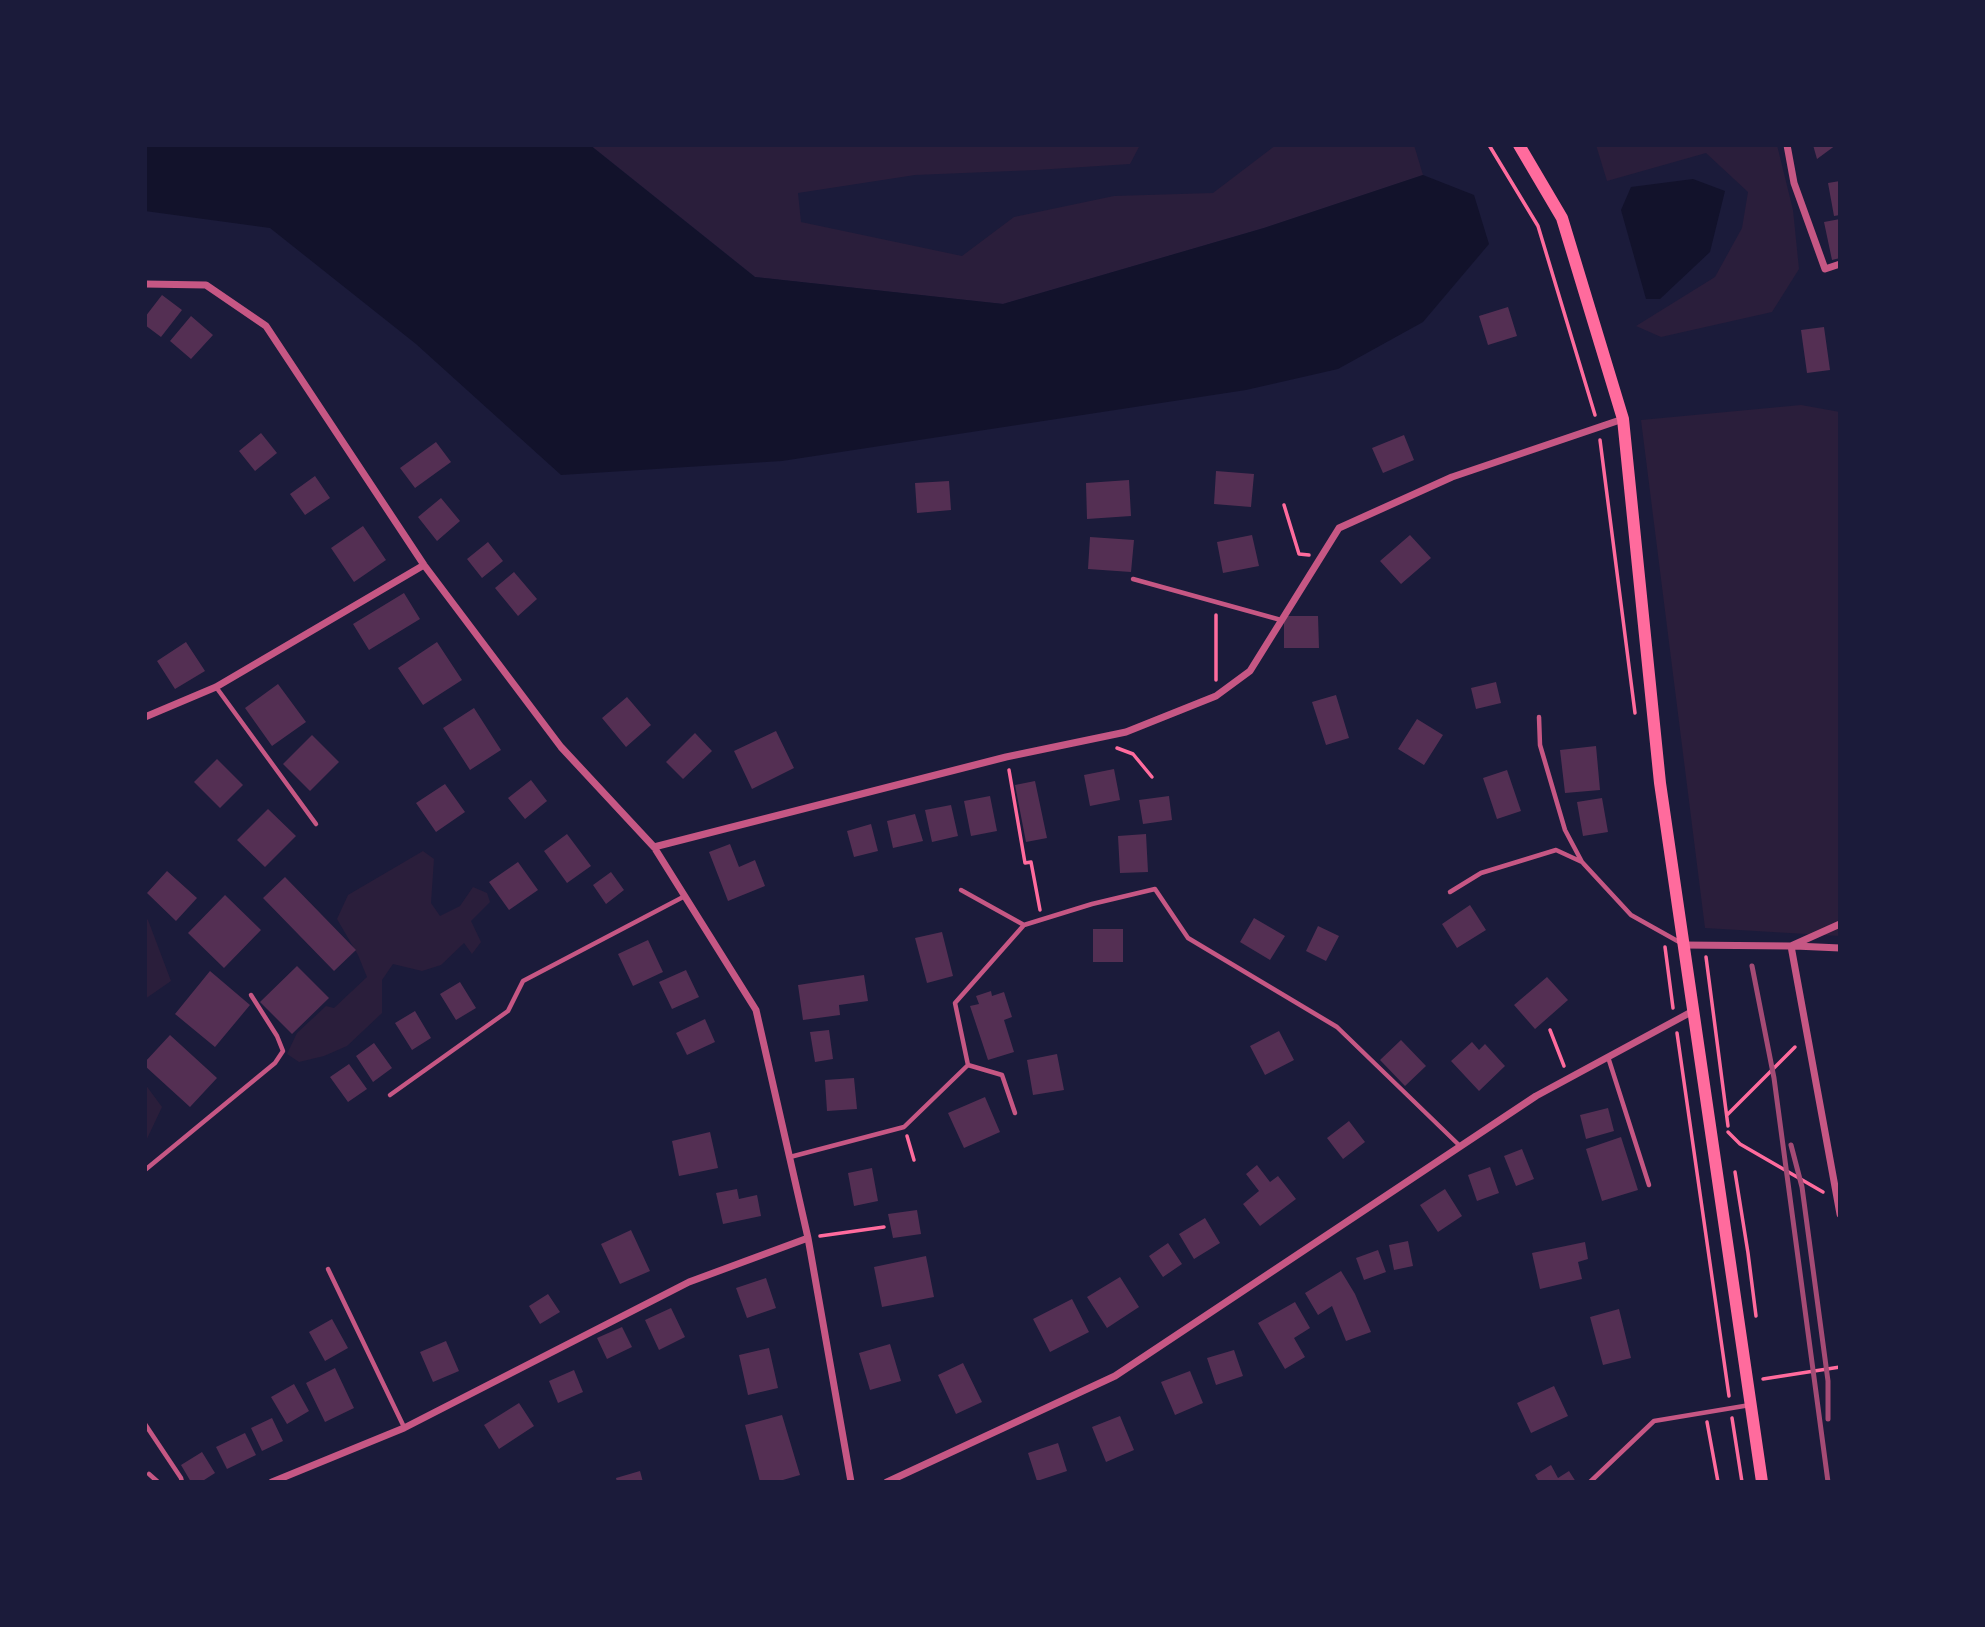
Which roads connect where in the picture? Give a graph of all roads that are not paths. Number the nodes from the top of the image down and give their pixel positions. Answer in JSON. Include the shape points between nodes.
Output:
{"nodes":[{"id":1,"x":1519,"y":145,"type":"edge"},
{"id":2,"x":1787,"y":145,"type":"edge"},
{"id":3,"x":1840,"y":264,"type":"edge"},
{"id":4,"x":145,"y":284,"type":"edge"},
{"id":5,"x":1623,"y":419,"type":"junction"},
{"id":6,"x":424,"y":565,"type":"junction"},
{"id":7,"x":1133,"y":579,"type":"dead end"},
{"id":8,"x":1281,"y":620,"type":"junction"},
{"id":9,"x":216,"y":687,"type":"junction"},
{"id":10,"x":145,"y":717,"type":"edge"},
{"id":11,"x":1539,"y":717,"type":"dead end"},
{"id":12,"x":316,"y":824,"type":"dead end"},
{"id":13,"x":654,"y":847,"type":"junction"},
{"id":14,"x":1583,"y":862,"type":"junction"},
{"id":15,"x":961,"y":890,"type":"dead end"},
{"id":16,"x":1451,"y":892,"type":"dead end"},
{"id":17,"x":685,"y":895,"type":"junction"},
{"id":18,"x":1840,"y":924,"type":"edge"},
{"id":19,"x":1024,"y":925,"type":"junction"},
{"id":20,"x":1684,"y":945,"type":"junction"},
{"id":21,"x":1791,"y":946,"type":"junction"},
{"id":22,"x":1840,"y":948,"type":"edge"},
{"id":23,"x":250,"y":995,"type":"dead end"},
{"id":24,"x":1693,"y":1012,"type":"junction"},
{"id":25,"x":1608,"y":1056,"type":"junction"},
{"id":26,"x":968,"y":1065,"type":"junction"},
{"id":27,"x":390,"y":1096,"type":"dead end"},
{"id":28,"x":1015,"y":1113,"type":"dead end"},
{"id":29,"x":1460,"y":1146,"type":"junction"},
{"id":30,"x":789,"y":1157,"type":"junction"},
{"id":31,"x":145,"y":1170,"type":"edge"},
{"id":32,"x":1649,"y":1185,"type":"dead end"},
{"id":33,"x":1840,"y":1214,"type":"edge"},
{"id":34,"x":807,"y":1238,"type":"junction"},
{"id":35,"x":328,"y":1269,"type":"dead end"},
{"id":36,"x":1751,"y":1405,"type":"junction"},
{"id":37,"x":145,"y":1424,"type":"edge"},
{"id":38,"x":404,"y":1428,"type":"junction"},
{"id":39,"x":149,"y":1474,"type":"dead end"},
{"id":40,"x":158,"y":1482,"type":"edge"},
{"id":41,"x":182,"y":1482,"type":"edge"},
{"id":42,"x":272,"y":1482,"type":"edge"},
{"id":43,"x":850,"y":1482,"type":"edge"},
{"id":44,"x":887,"y":1482,"type":"edge"},
{"id":45,"x":1590,"y":1482,"type":"edge"},
{"id":46,"x":1762,"y":1482,"type":"edge"}],
"edges":[{"from":1,"to":5,"type":"main road","via":[[1562,218]]},
{"from":2,"to":3,"type":"street","via":[[1794,183],[1825,269]]},
{"from":4,"to":6,"type":"street","via":[[206,285],[266,326]]},
{"from":5,"to":8,"type":"street","via":[[1452,477],[1339,528]]},
{"from":5,"to":20,"type":"main road","via":[[1660,783]]},
{"from":6,"to":9,"type":"street"},
{"from":6,"to":13,"type":"street","via":[[561,747]]},
{"from":7,"to":8,"type":"lane"},
{"from":8,"to":13,"type":"street","via":[[1250,671],[1216,696],[1126,732],[1006,757]]},
{"from":9,"to":10,"type":"street"},
{"from":9,"to":12,"type":"lane"},
{"from":11,"to":14,"type":"lane","via":[[1540,745],[1565,830]]},
{"from":13,"to":17,"type":"street"},
{"from":14,"to":16,"type":"lane","via":[[1556,850],[1481,873]]},
{"from":14,"to":20,"type":"lane","via":[[1631,915]]},
{"from":15,"to":19,"type":"lane"},
{"from":17,"to":27,"type":"lane","via":[[523,981],[508,1010]]},
{"from":17,"to":30,"type":"street","via":[[756,1010]]},
{"from":18,"to":21,"type":"street"},
{"from":19,"to":26,"type":"lane","via":[[956,1003]]},
{"from":19,"to":29,"type":"lane","via":[[1155,889],[1188,938],[1337,1027]]},
{"from":20,"to":21,"type":"street"},
{"from":20,"to":24,"type":"main road"},
{"from":21,"to":22,"type":"street"},
{"from":21,"to":33,"type":"street"},
{"from":23,"to":31,"type":"lane","via":[[277,1037],[282,1051],[275,1063]]},
{"from":24,"to":25,"type":"street"},
{"from":24,"to":36,"type":"main road"},
{"from":25,"to":29,"type":"street"},
{"from":25,"to":32,"type":"lane"},
{"from":26,"to":28,"type":"lane","via":[[1002,1075]]},
{"from":26,"to":30,"type":"lane","via":[[904,1127]]},
{"from":29,"to":44,"type":"street","via":[[1115,1376]]},
{"from":30,"to":34,"type":"street"},
{"from":34,"to":38,"type":"street","via":[[689,1282]]},
{"from":34,"to":43,"type":"street"},
{"from":35,"to":38,"type":"lane"},
{"from":36,"to":45,"type":"lane","via":[[1654,1421]]},
{"from":36,"to":46,"type":"main road"},
{"from":37,"to":41,"type":"lane"},
{"from":38,"to":42,"type":"street"},
{"from":39,"to":40,"type":"lane"}]}
